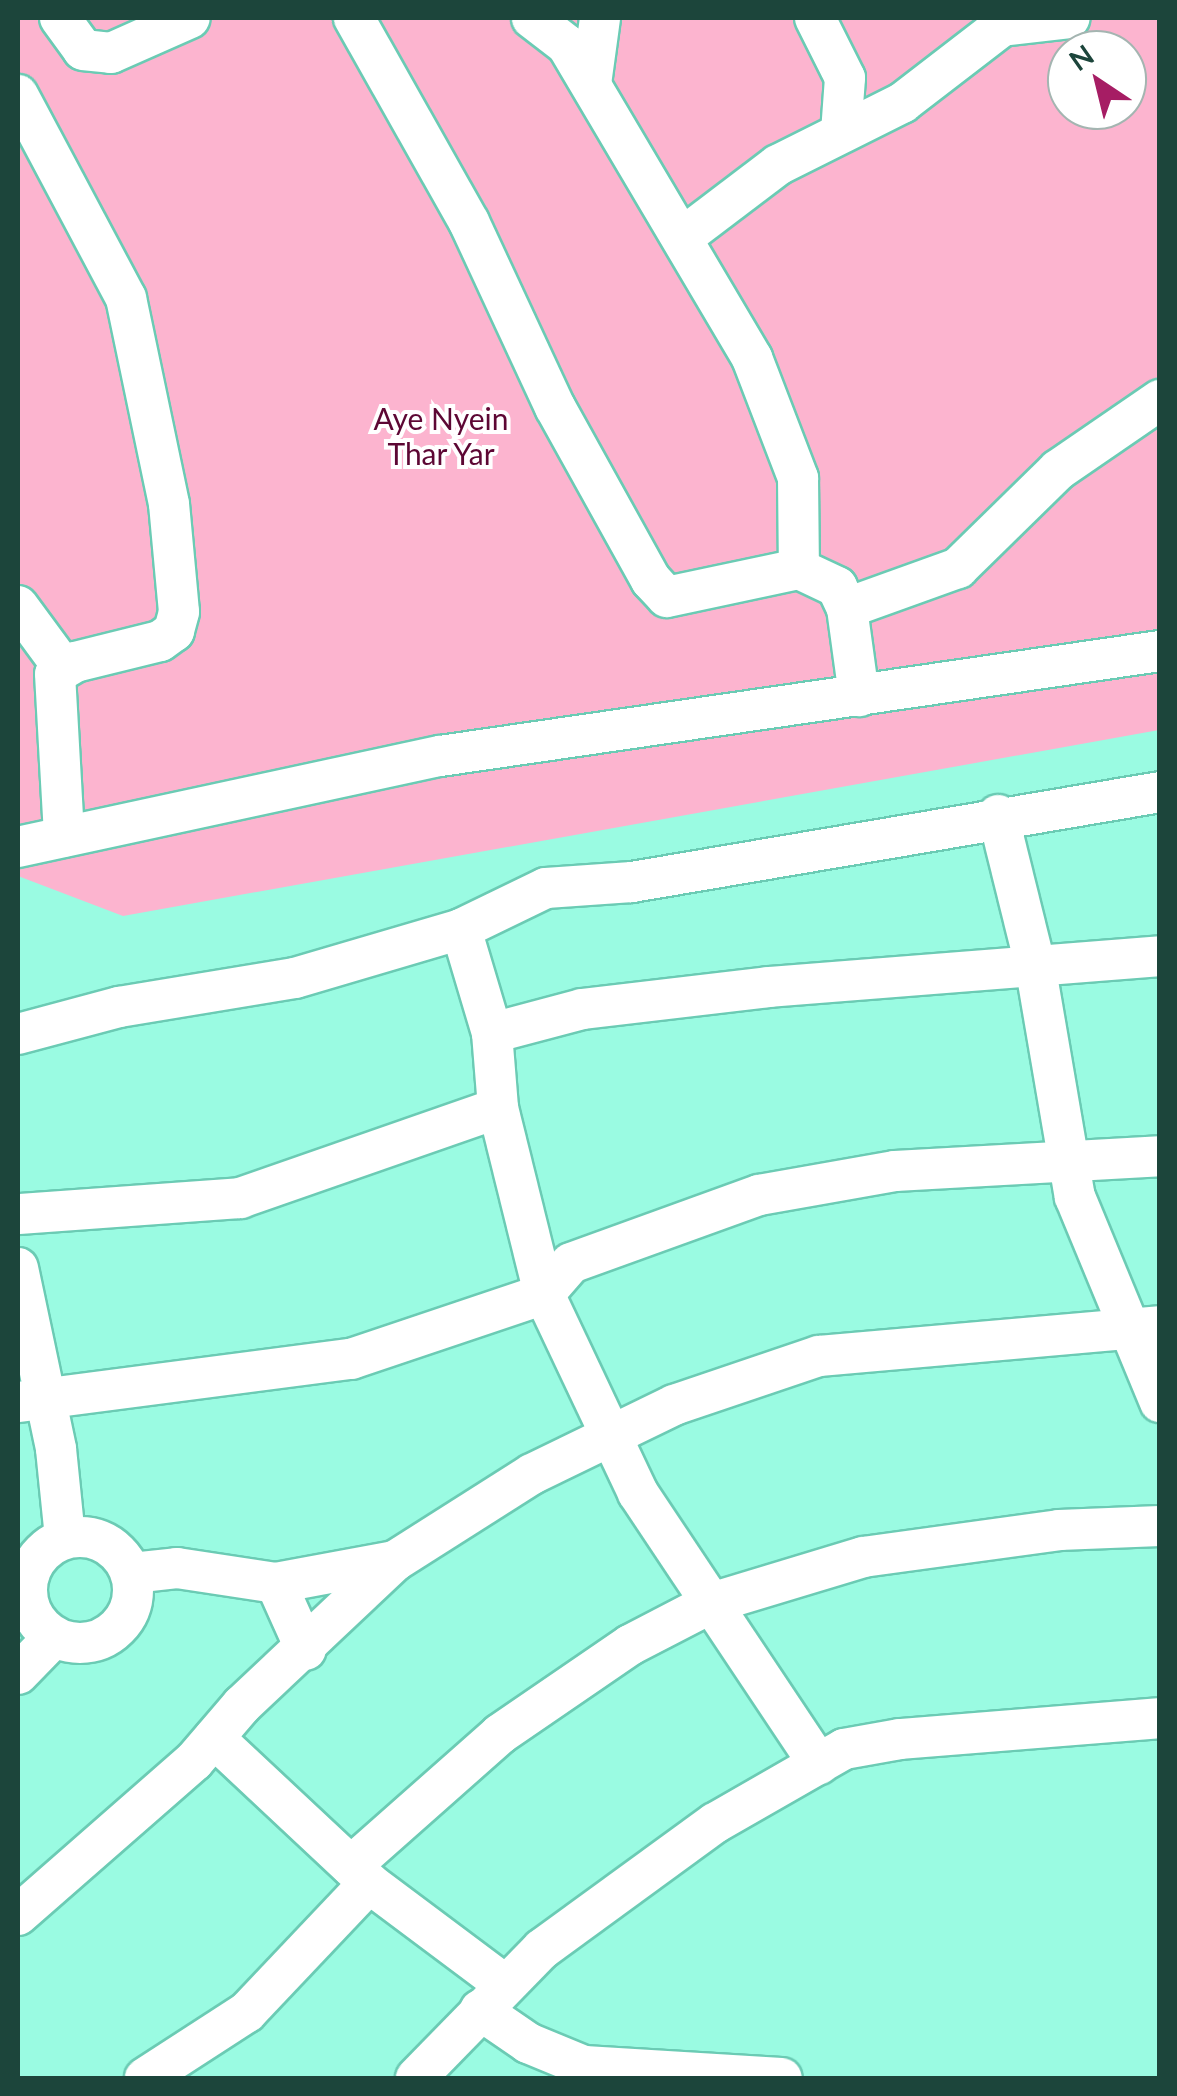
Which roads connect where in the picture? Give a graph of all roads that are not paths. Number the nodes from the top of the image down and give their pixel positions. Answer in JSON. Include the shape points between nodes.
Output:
{"nodes":[{"id":1,"x":60,"y":18,"type":"edge"},
{"id":2,"x":190,"y":18,"type":"edge"},
{"id":3,"x":354,"y":18,"type":"edge"},
{"id":4,"x":532,"y":18,"type":"edge"},
{"id":5,"x":600,"y":18,"type":"edge"},
{"id":6,"x":815,"y":18,"type":"edge"},
{"id":7,"x":1069,"y":18,"type":"edge"},
{"id":8,"x":1000,"y":22,"type":"edge"},
{"id":9,"x":592,"y":84,"type":"junction"},
{"id":10,"x":18,"y":95,"type":"edge"},
{"id":11,"x":841,"y":133,"type":"junction"},
{"id":12,"x":30,"y":135,"type":"edge"},
{"id":13,"x":683,"y":237,"type":"junction"},
{"id":14,"x":1160,"y":400,"type":"edge"},
{"id":15,"x":799,"y":569,"type":"junction"},
{"id":16,"x":18,"y":606,"type":"edge"},
{"id":17,"x":847,"y":608,"type":"junction"},
{"id":18,"x":1160,"y":650,"type":"edge"},
{"id":19,"x":62,"y":666,"type":"junction"},
{"id":20,"x":859,"y":696,"type":"junction"},
{"id":21,"x":1160,"y":792,"type":"edge"},
{"id":22,"x":998,"y":815,"type":"junction"},
{"id":23,"x":64,"y":837,"type":"junction"},
{"id":24,"x":18,"y":847,"type":"edge"},
{"id":25,"x":461,"y":930,"type":"junction"},
{"id":26,"x":1160,"y":956,"type":"edge"},
{"id":27,"x":1035,"y":964,"type":"junction"},
{"id":28,"x":18,"y":1034,"type":"edge"},
{"id":29,"x":492,"y":1034,"type":"junction"},
{"id":30,"x":498,"y":1108,"type":"junction"},
{"id":31,"x":1160,"y":1156,"type":"edge"},
{"id":32,"x":1066,"y":1160,"type":"junction"},
{"id":33,"x":18,"y":1214,"type":"edge"},
{"id":34,"x":18,"y":1268,"type":"edge"},
{"id":35,"x":544,"y":1294,"type":"junction"},
{"id":36,"x":1142,"y":1327,"type":"edge"},
{"id":37,"x":31,"y":1399,"type":"edge"},
{"id":38,"x":1160,"y":1402,"type":"edge"},
{"id":39,"x":610,"y":1435,"type":"junction"},
{"id":40,"x":1160,"y":1526,"type":"edge"},
{"id":41,"x":65,"y":1538,"type":"junction"},
{"id":42,"x":395,"y":1562,"type":"junction"},
{"id":43,"x":132,"y":1574,"type":"junction"},
{"id":44,"x":276,"y":1582,"type":"junction"},
{"id":45,"x":22,"y":1595,"type":"edge"},
{"id":46,"x":712,"y":1603,"type":"junction"},
{"id":47,"x":54,"y":1636,"type":"junction"},
{"id":48,"x":306,"y":1650,"type":"junction"},
{"id":49,"x":18,"y":1674,"type":"edge"},
{"id":50,"x":1160,"y":1718,"type":"edge"},
{"id":51,"x":214,"y":1738,"type":"junction"},
{"id":52,"x":819,"y":1764,"type":"junction"},
{"id":53,"x":360,"y":1874,"type":"junction"},
{"id":54,"x":18,"y":1916,"type":"edge"},
{"id":55,"x":492,"y":1997,"type":"junction"},
{"id":56,"x":144,"y":2078,"type":"edge"},
{"id":57,"x":416,"y":2078,"type":"edge"},
{"id":58,"x":782,"y":2078,"type":"edge"}],
"edges":[{"from":1,"to":2,"type":"street","via":[[83,50],[111,53]]},
{"from":3,"to":15,"type":"street","via":[[468,222],[556,408],[651,580],[667,597]]},
{"from":4,"to":9,"type":"street","via":[[567,45]]},
{"from":5,"to":9,"type":"street"},
{"from":6,"to":11,"type":"street","via":[[845,78]]},
{"from":7,"to":8,"type":"street"},
{"from":8,"to":11,"type":"street","via":[[902,103]]},
{"from":9,"to":13,"type":"street"},
{"from":10,"to":12,"type":"street"},
{"from":11,"to":13,"type":"street","via":[[778,165]]},
{"from":12,"to":19,"type":"street","via":[[126,298],[169,504],[179,612],[174,631],[160,642]]},
{"from":13,"to":15,"type":"street","via":[[752,358],[798,478]]},
{"from":14,"to":17,"type":"street","via":[[1058,470],[958,568]]},
{"from":15,"to":17,"type":"street","via":[[837,588]]},
{"from":16,"to":19,"type":"street"},
{"from":17,"to":20,"type":"street"},
{"from":18,"to":20,"type":"street"},
{"from":19,"to":23,"type":"street","via":[[52,689]]},
{"from":20,"to":23,"type":"street","via":[[440,756]]},
{"from":21,"to":22,"type":"street"},
{"from":22,"to":25,"type":"street","via":[[632,882],[546,888]]},
{"from":22,"to":27,"type":"street"},
{"from":23,"to":24,"type":"street"},
{"from":25,"to":28,"type":"street","via":[[295,978],[119,1008]]},
{"from":25,"to":29,"type":"street"},
{"from":26,"to":27,"type":"street"},
{"from":27,"to":29,"type":"street","via":[[582,1009]]},
{"from":27,"to":32,"type":"street"},
{"from":29,"to":30,"type":"street"},
{"from":30,"to":33,"type":"street","via":[[240,1198]]},
{"from":30,"to":35,"type":"street"},
{"from":31,"to":32,"type":"street"},
{"from":32,"to":35,"type":"street","via":[[894,1171],[759,1194],[570,1263]]},
{"from":32,"to":36,"type":"street"},
{"from":34,"to":37,"type":"street"},
{"from":35,"to":37,"type":"street","via":[[351,1359]]},
{"from":35,"to":39,"type":"street"},
{"from":36,"to":38,"type":"street"},
{"from":36,"to":39,"type":"street","via":[[820,1356],[674,1405]]},
{"from":37,"to":41,"type":"street"},
{"from":39,"to":42,"type":"street","via":[[486,1501]]},
{"from":39,"to":46,"type":"street","via":[[638,1494]]},
{"from":40,"to":46,"type":"street","via":[[1059,1530],[862,1556]]},
{"from":41,"to":43,"type":"street","via":[[93,1538],[117,1550]]},
{"from":41,"to":45,"type":"street","via":[[44,1550]]},
{"from":42,"to":44,"type":"street"},
{"from":42,"to":48,"type":"street"},
{"from":43,"to":44,"type":"street","via":[[177,1568]]},
{"from":43,"to":47,"type":"street","via":[[128,1610],[104,1638],[79,1644]]},
{"from":44,"to":48,"type":"street"},
{"from":45,"to":47,"type":"street"},
{"from":46,"to":52,"type":"street"},
{"from":46,"to":53,"type":"street","via":[[630,1645],[500,1734]]},
{"from":47,"to":49,"type":"street"},
{"from":48,"to":51,"type":"street"},
{"from":50,"to":52,"type":"street","via":[[900,1739],[844,1750]]},
{"from":51,"to":53,"type":"street"},
{"from":51,"to":54,"type":"street"},
{"from":52,"to":55,"type":"street","via":[[715,1823]]},
{"from":53,"to":55,"type":"street"},
{"from":53,"to":56,"type":"street","via":[[247,2012]]},
{"from":55,"to":57,"type":"street"},
{"from":55,"to":58,"type":"street","via":[[528,2043],[584,2066]]}]}
